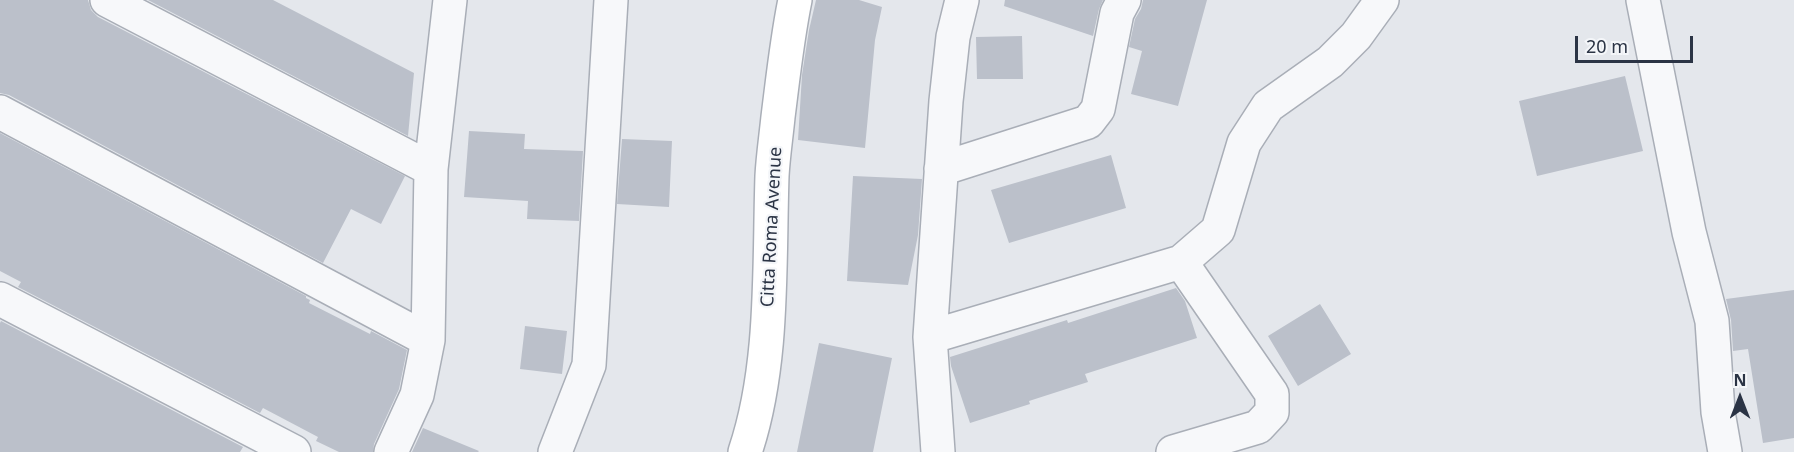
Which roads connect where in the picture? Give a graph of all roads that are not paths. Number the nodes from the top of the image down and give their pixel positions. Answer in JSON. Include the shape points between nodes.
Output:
{"nodes":[{"id":1,"x":107,"y":0,"type":"edge"},
{"id":2,"x":450,"y":0,"type":"edge"},
{"id":3,"x":611,"y":0,"type":"edge"},
{"id":4,"x":795,"y":0,"type":"edge"},
{"id":5,"x":962,"y":0,"type":"edge"},
{"id":6,"x":1124,"y":0,"type":"edge"},
{"id":7,"x":1382,"y":0,"type":"edge"},
{"id":8,"x":1643,"y":0,"type":"edge"},
{"id":9,"x":0,"y":112,"type":"edge"},
{"id":10,"x":431,"y":168,"type":"junction"},
{"id":11,"x":941,"y":169,"type":"junction"},
{"id":12,"x":1181,"y":262,"type":"junction"},
{"id":13,"x":0,"y":300,"type":"edge"},
{"id":14,"x":930,"y":337,"type":"junction"},
{"id":15,"x":428,"y":340,"type":"junction"},
{"id":16,"x":294,"y":452,"type":"edge"},
{"id":17,"x":391,"y":452,"type":"edge"},
{"id":18,"x":555,"y":452,"type":"edge"},
{"id":19,"x":745,"y":452,"type":"edge"},
{"id":20,"x":938,"y":452,"type":"edge"},
{"id":21,"x":1173,"y":452,"type":"edge"},
{"id":22,"x":1725,"y":452,"type":"edge"}],
"edges":[{"from":1,"to":10,"type":"street"},
{"from":2,"to":10,"type":"street"},
{"from":3,"to":18,"type":"street","via":[[589,365]]},
{"from":4,"to":19,"type":"street","name":"Citta Roma Avenue","via":[[786,44],[772,172],[764,362],[754,426]]},
{"from":5,"to":11,"type":"street","via":[[952,37]]},
{"from":6,"to":11,"type":"street","via":[[1117,13],[1098,109],[1088,122]]},
{"from":7,"to":12,"type":"street","via":[[1356,36],[1330,62],[1268,106],[1244,143],[1218,230]]},
{"from":8,"to":22,"type":"street","via":[[1689,232],[1712,321],[1718,412]]},
{"from":9,"to":15,"type":"street"},
{"from":10,"to":15,"type":"street"},
{"from":11,"to":14,"type":"street"},
{"from":12,"to":14,"type":"street"},
{"from":12,"to":21,"type":"street","via":[[1272,394],[1272,412],[1258,427]]},
{"from":13,"to":16,"type":"street"},
{"from":14,"to":20,"type":"street"},
{"from":15,"to":17,"type":"street","via":[[417,395]]}]}
